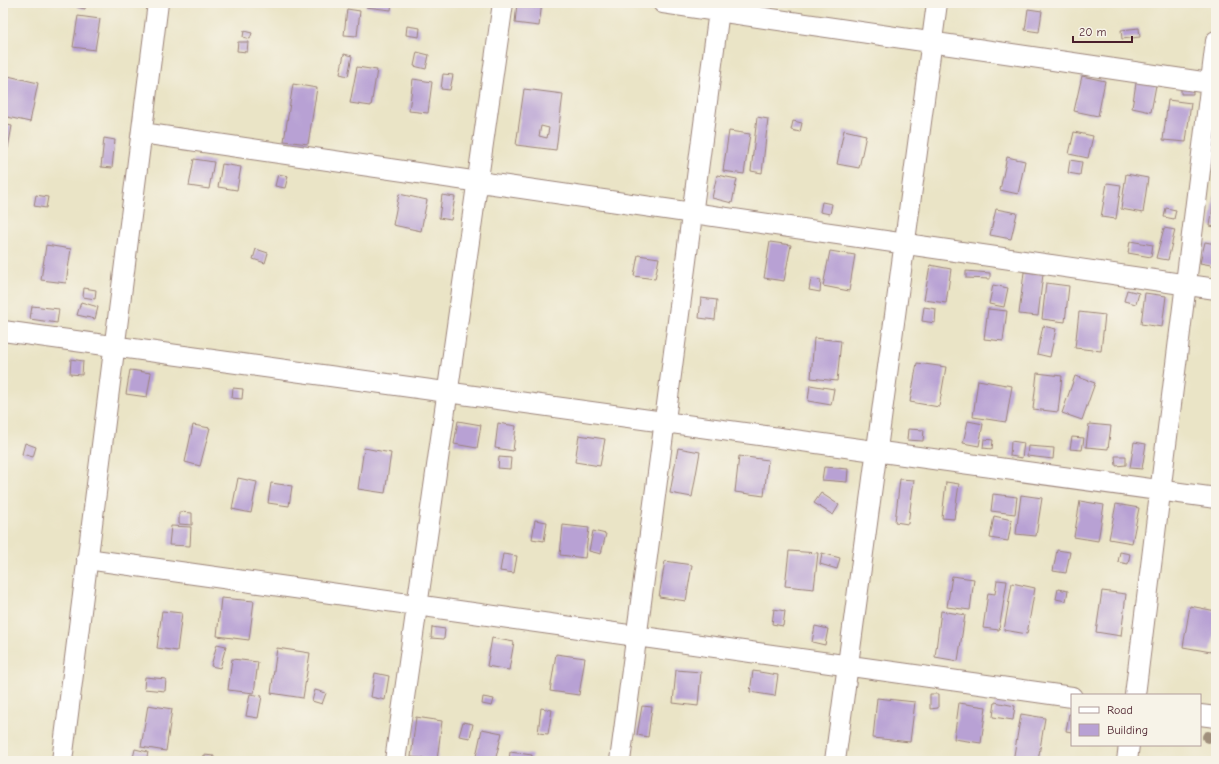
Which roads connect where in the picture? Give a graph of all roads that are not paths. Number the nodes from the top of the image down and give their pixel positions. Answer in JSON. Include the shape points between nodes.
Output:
{"nodes":[{"id":1,"x":158,"y":3,"type":"edge"},
{"id":2,"x":503,"y":3,"type":"edge"},
{"id":3,"x":663,"y":3,"type":"edge"},
{"id":4,"x":937,"y":3,"type":"edge"},
{"id":5,"x":720,"y":7,"type":"edge"},
{"id":6,"x":1216,"y":41,"type":"edge"},
{"id":7,"x":932,"y":43,"type":"junction"},
{"id":8,"x":1213,"y":84,"type":"edge"},
{"id":9,"x":142,"y":133,"type":"junction"},
{"id":10,"x":478,"y":182,"type":"junction"},
{"id":11,"x":693,"y":213,"type":"junction"},
{"id":12,"x":905,"y":244,"type":"junction"},
{"id":13,"x":1186,"y":285,"type":"junction"},
{"id":14,"x":1216,"y":289,"type":"edge"},
{"id":15,"x":3,"y":331,"type":"edge"},
{"id":16,"x":115,"y":346,"type":"junction"},
{"id":17,"x":447,"y":392,"type":"junction"},
{"id":18,"x":665,"y":422,"type":"junction"},
{"id":19,"x":877,"y":452,"type":"junction"},
{"id":20,"x":1160,"y":491,"type":"junction"},
{"id":21,"x":1216,"y":498,"type":"edge"},
{"id":22,"x":87,"y":559,"type":"junction"},
{"id":23,"x":417,"y":605,"type":"junction"},
{"id":24,"x":637,"y":636,"type":"junction"},
{"id":25,"x":848,"y":666,"type":"junction"},
{"id":26,"x":1135,"y":694,"type":"edge"},
{"id":27,"x":1071,"y":697,"type":"edge"},
{"id":28,"x":1201,"y":715,"type":"edge"},
{"id":29,"x":1216,"y":717,"type":"edge"},
{"id":30,"x":1129,"y":746,"type":"edge"},
{"id":31,"x":62,"y":761,"type":"edge"},
{"id":32,"x":394,"y":761,"type":"edge"},
{"id":33,"x":620,"y":761,"type":"edge"},
{"id":34,"x":835,"y":761,"type":"edge"},
{"id":35,"x":1127,"y":761,"type":"edge"}],
"edges":[{"from":1,"to":9,"type":"street"},
{"from":2,"to":10,"type":"street"},
{"from":3,"to":5,"type":"street"},
{"from":4,"to":7,"type":"street"},
{"from":5,"to":7,"type":"street"},
{"from":5,"to":11,"type":"street"},
{"from":6,"to":8,"type":"street"},
{"from":7,"to":8,"type":"street"},
{"from":7,"to":12,"type":"street"},
{"from":8,"to":13,"type":"street"},
{"from":9,"to":10,"type":"street"},
{"from":9,"to":16,"type":"street"},
{"from":10,"to":11,"type":"street"},
{"from":10,"to":17,"type":"street"},
{"from":11,"to":12,"type":"street"},
{"from":11,"to":18,"type":"street"},
{"from":12,"to":13,"type":"street"},
{"from":12,"to":19,"type":"street"},
{"from":13,"to":14,"type":"street"},
{"from":13,"to":20,"type":"street"},
{"from":15,"to":16,"type":"street"},
{"from":16,"to":17,"type":"street"},
{"from":16,"to":22,"type":"street"},
{"from":17,"to":18,"type":"street"},
{"from":17,"to":23,"type":"street"},
{"from":18,"to":19,"type":"street"},
{"from":18,"to":24,"type":"street"},
{"from":19,"to":20,"type":"street"},
{"from":19,"to":25,"type":"street"},
{"from":20,"to":21,"type":"street"},
{"from":20,"to":26,"type":"street"},
{"from":22,"to":23,"type":"street"},
{"from":22,"to":31,"type":"street"},
{"from":23,"to":24,"type":"street"},
{"from":23,"to":32,"type":"street"},
{"from":24,"to":25,"type":"street"},
{"from":24,"to":33,"type":"street"},
{"from":25,"to":27,"type":"street"},
{"from":25,"to":34,"type":"street"},
{"from":28,"to":29,"type":"street"},
{"from":30,"to":35,"type":"street"}]}
